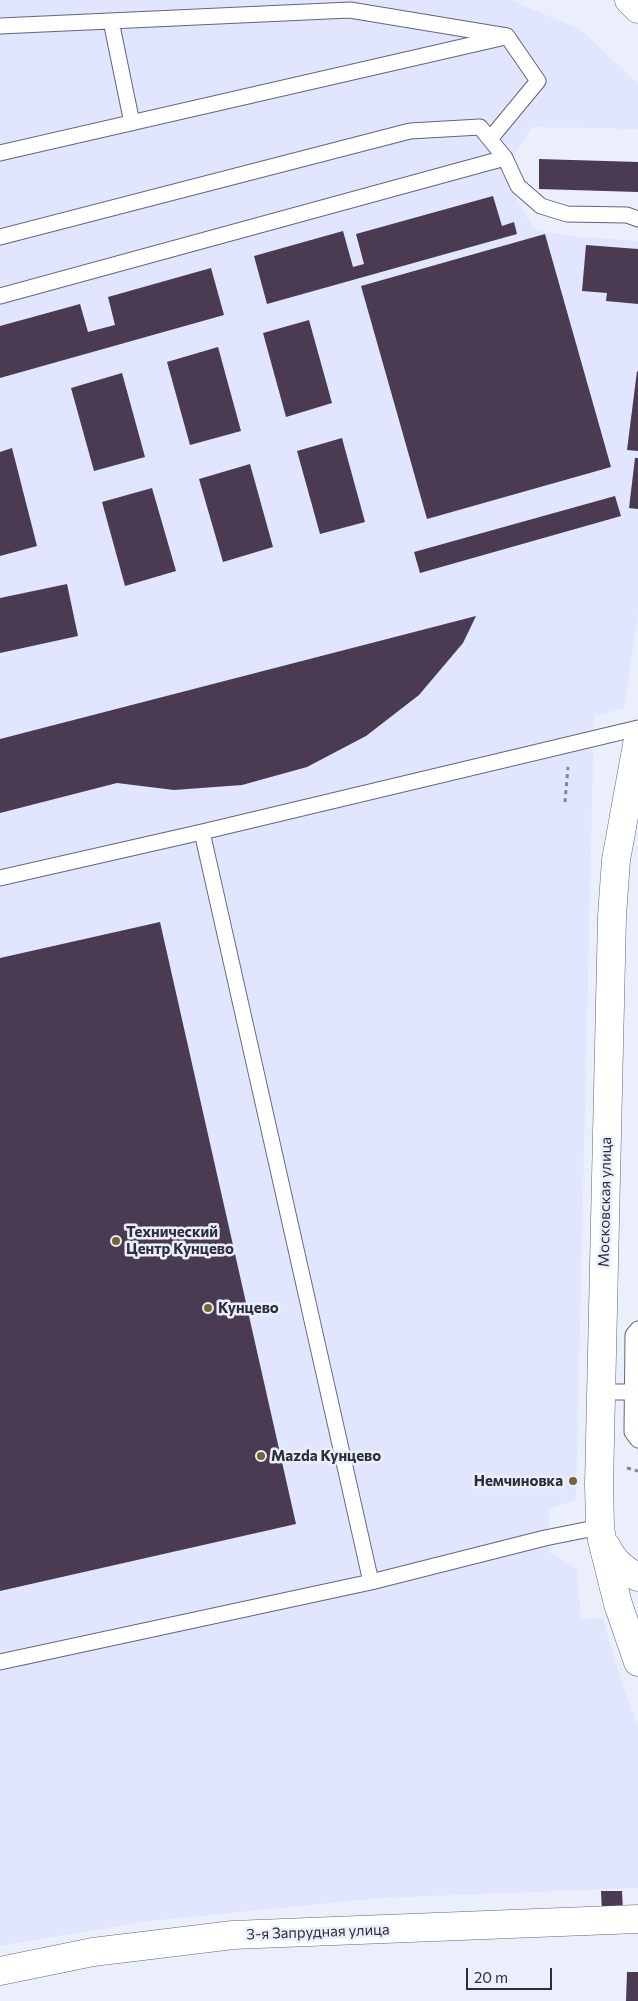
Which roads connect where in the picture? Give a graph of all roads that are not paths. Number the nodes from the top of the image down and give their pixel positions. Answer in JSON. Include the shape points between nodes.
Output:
{"nodes":[{"id":1,"x":629,"y":0,"type":"edge"},
{"id":2,"x":301,"y":6,"type":"edge"},
{"id":3,"x":638,"y":9,"type":"edge"},
{"id":4,"x":111,"y":21,"type":"junction"},
{"id":5,"x":0,"y":26,"type":"edge"},
{"id":6,"x":507,"y":36,"type":"junction"},
{"id":7,"x":132,"y":123,"type":"junction"},
{"id":8,"x":490,"y":139,"type":"junction"},
{"id":9,"x":0,"y":153,"type":"edge"},
{"id":10,"x":505,"y":158,"type":"junction"},
{"id":11,"x":634,"y":216,"type":"edge"},
{"id":12,"x":0,"y":237,"type":"edge"},
{"id":13,"x":0,"y":296,"type":"edge"},
{"id":14,"x":638,"y":728,"type":"edge"},
{"id":15,"x":638,"y":739,"type":"edge"},
{"id":16,"x":202,"y":832,"type":"junction"},
{"id":17,"x":0,"y":878,"type":"edge"},
{"id":18,"x":638,"y":1330,"type":"edge"},
{"id":19,"x":600,"y":1392,"type":"junction"},
{"id":20,"x":632,"y":1392,"type":"junction"},
{"id":21,"x":638,"y":1440,"type":"edge"},
{"id":22,"x":601,"y":1533,"type":"junction"},
{"id":23,"x":638,"y":1578,"type":"edge"},
{"id":24,"x":370,"y":1582,"type":"junction"},
{"id":25,"x":0,"y":1662,"type":"edge"},
{"id":26,"x":638,"y":1662,"type":"edge"},
{"id":27,"x":638,"y":1919,"type":"edge"},
{"id":28,"x":0,"y":1971,"type":"edge"}],
"edges":[{"from":1,"to":3,"type":"street"},
{"from":2,"to":4,"type":"lane"},
{"from":2,"to":6,"type":"lane","via":[[350,10]]},
{"from":4,"to":5,"type":"lane"},
{"from":4,"to":7,"type":"lane"},
{"from":6,"to":7,"type":"lane"},
{"from":6,"to":8,"type":"lane","via":[[538,81]]},
{"from":7,"to":9,"type":"lane"},
{"from":8,"to":10,"type":"lane"},
{"from":8,"to":12,"type":"lane","via":[[480,127],[410,131]]},
{"from":10,"to":11,"type":"lane","via":[[518,186],[541,206],[567,214]]},
{"from":10,"to":13,"type":"lane"},
{"from":14,"to":16,"type":"lane"},
{"from":15,"to":19,"type":"street","name":"Московская улица","via":[[616,860],[612,916]]},
{"from":16,"to":17,"type":"lane"},
{"from":16,"to":24,"type":"lane"},
{"from":18,"to":20,"type":"lane","via":[[634,1335]]},
{"from":19,"to":20,"type":"lane"},
{"from":19,"to":22,"type":"street","name":"Московская улица"},
{"from":20,"to":21,"type":"lane","via":[[632,1432]]},
{"from":22,"to":23,"type":"street","via":[[613,1559]]},
{"from":22,"to":24,"type":"lane","via":[[545,1538]]},
{"from":22,"to":26,"type":"street","name":"Московская улица","via":[[618,1604]]},
{"from":24,"to":25,"type":"lane"},
{"from":27,"to":28,"type":"street","name":"3-я Запрудная улица","via":[[233,1935],[93,1952]]}]}
